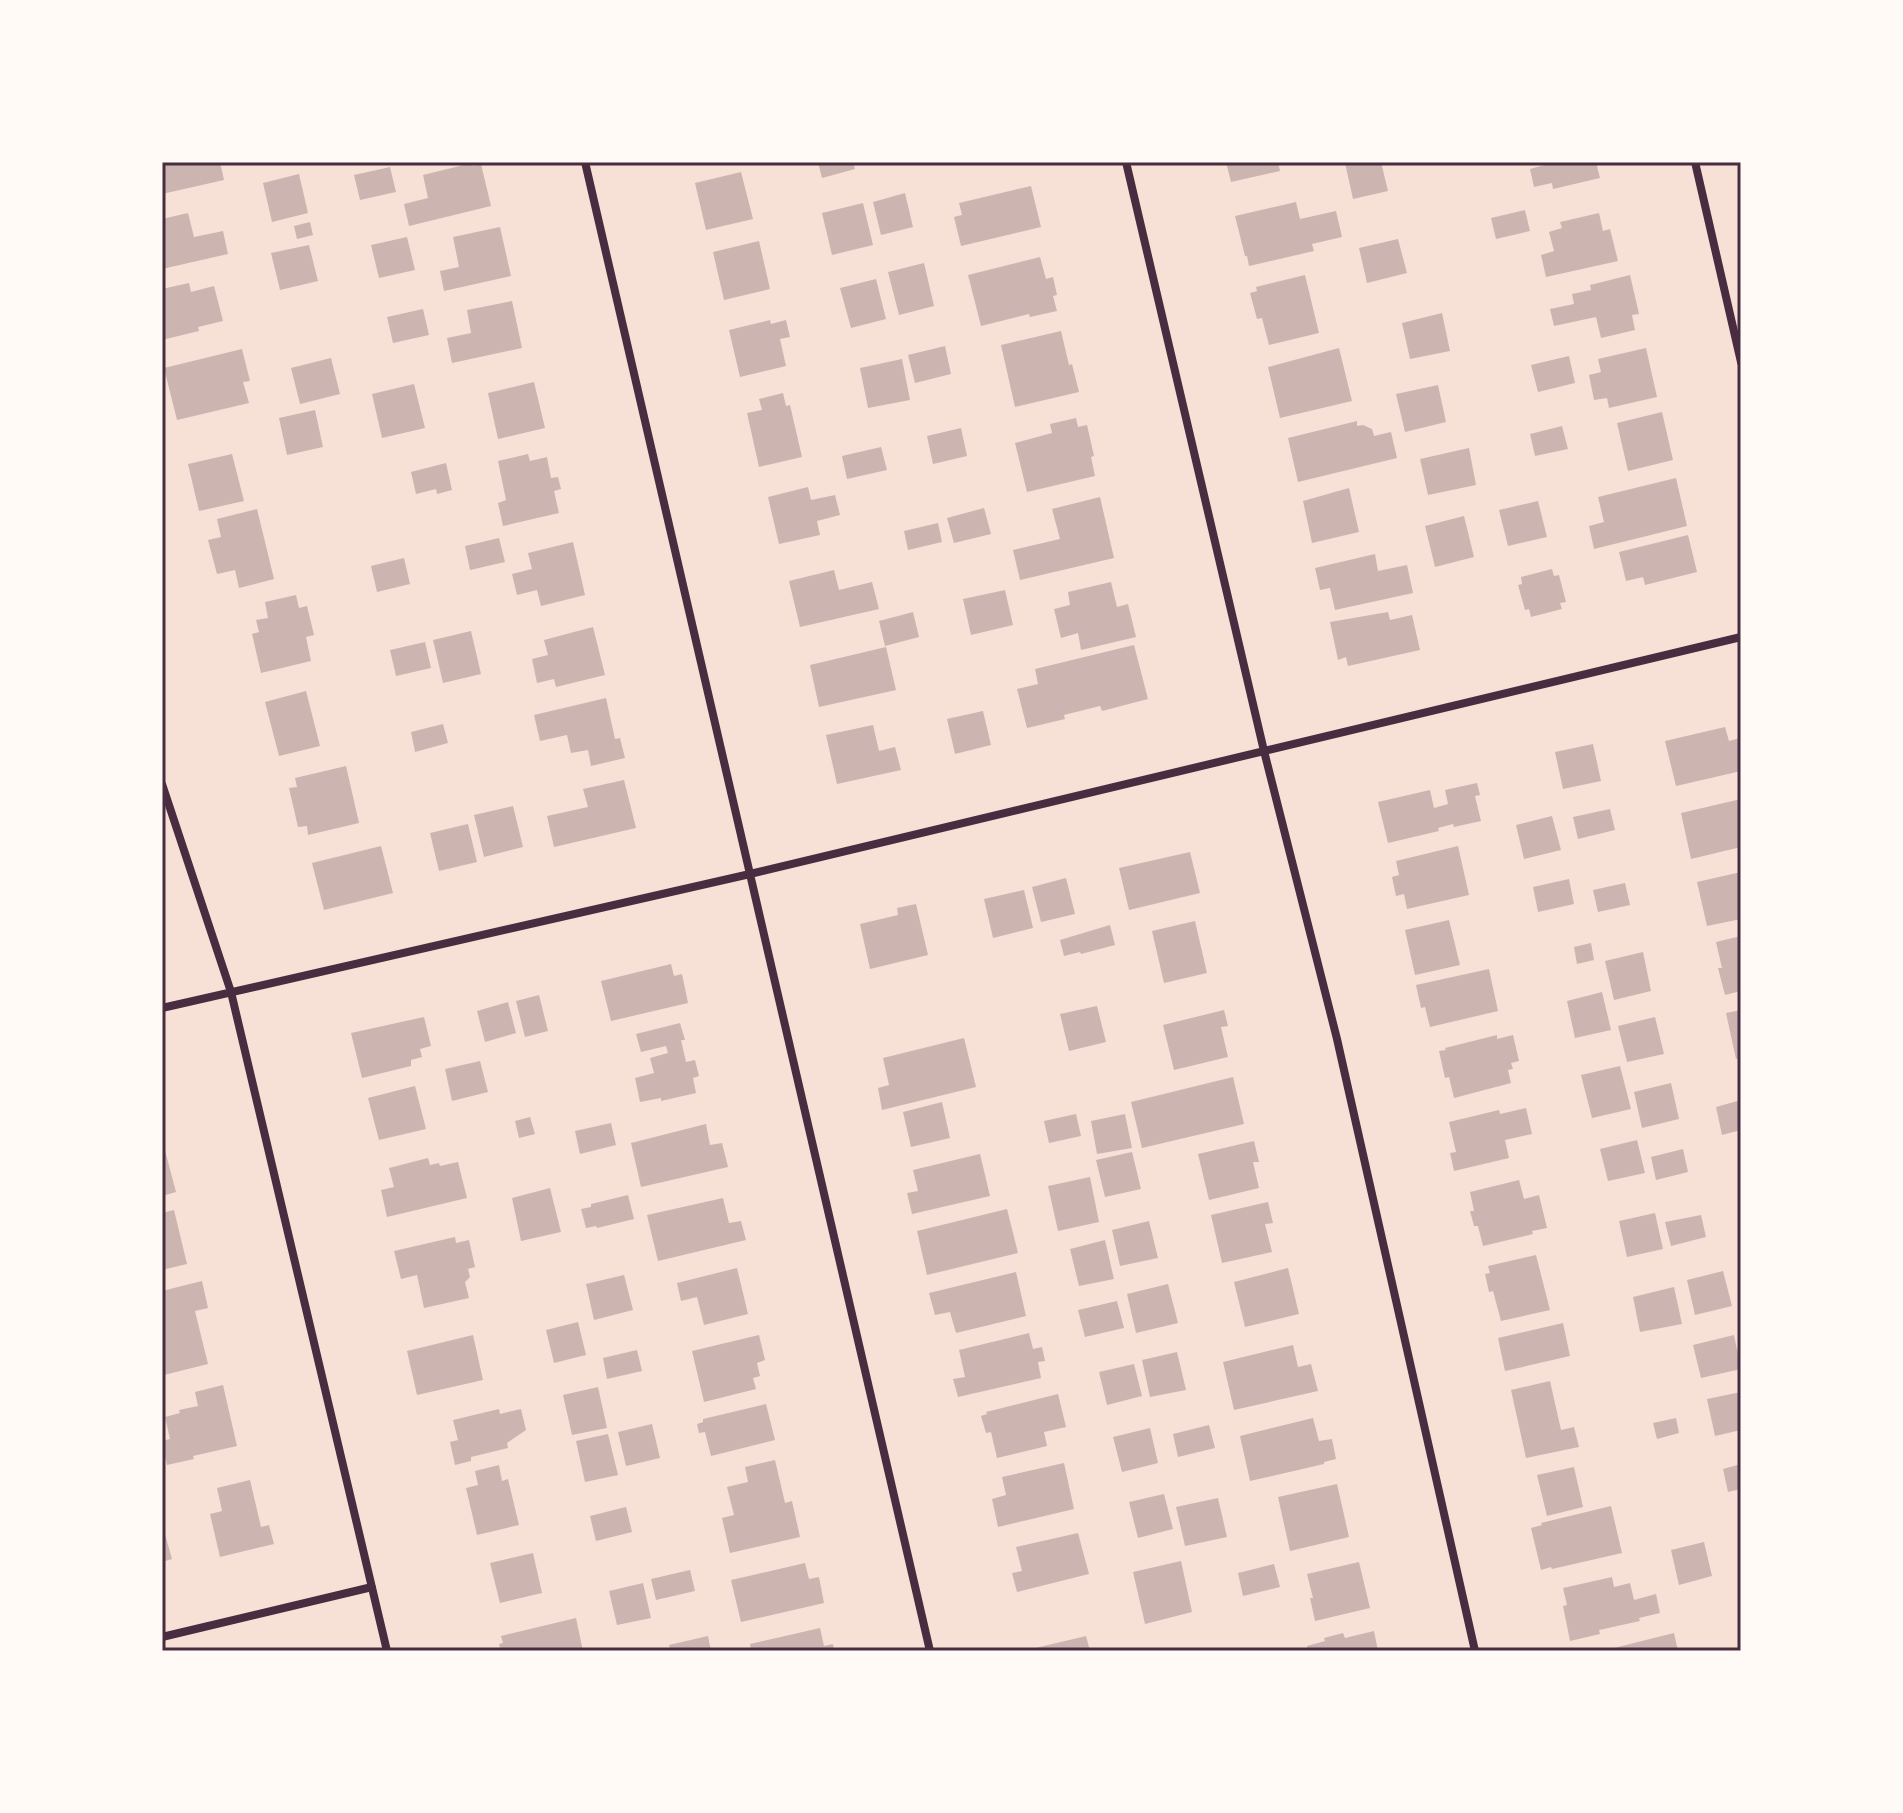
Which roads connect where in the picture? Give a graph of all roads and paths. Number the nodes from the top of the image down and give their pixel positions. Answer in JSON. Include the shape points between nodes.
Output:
{"nodes":[{"id":1,"x":585,"y":162,"type":"edge"},
{"id":2,"x":1126,"y":162,"type":"edge"},
{"id":3,"x":1695,"y":162,"type":"edge"},
{"id":4,"x":1741,"y":362,"type":"edge"},
{"id":5,"x":1741,"y":637,"type":"edge"},
{"id":6,"x":1264,"y":751,"type":"junction"},
{"id":7,"x":162,"y":784,"type":"edge"},
{"id":8,"x":750,"y":874,"type":"junction"},
{"id":9,"x":231,"y":992,"type":"junction"},
{"id":10,"x":162,"y":1008,"type":"edge"},
{"id":11,"x":372,"y":1587,"type":"junction"},
{"id":12,"x":162,"y":1637,"type":"edge"},
{"id":13,"x":387,"y":1651,"type":"edge"},
{"id":14,"x":930,"y":1651,"type":"edge"},
{"id":15,"x":1475,"y":1651,"type":"edge"}],
"edges":[{"from":1,"to":8,"type":"street"},
{"from":2,"to":6,"type":"street"},
{"from":3,"to":4,"type":"street"},
{"from":5,"to":6,"type":"street"},
{"from":6,"to":8,"type":"street"},
{"from":6,"to":15,"type":"street","via":[[1337,1039]]},
{"from":7,"to":9,"type":"street"},
{"from":8,"to":9,"type":"street"},
{"from":8,"to":14,"type":"street"},
{"from":9,"to":10,"type":"street"},
{"from":9,"to":11,"type":"street"},
{"from":11,"to":12,"type":"street"},
{"from":11,"to":13,"type":"street"}]}
